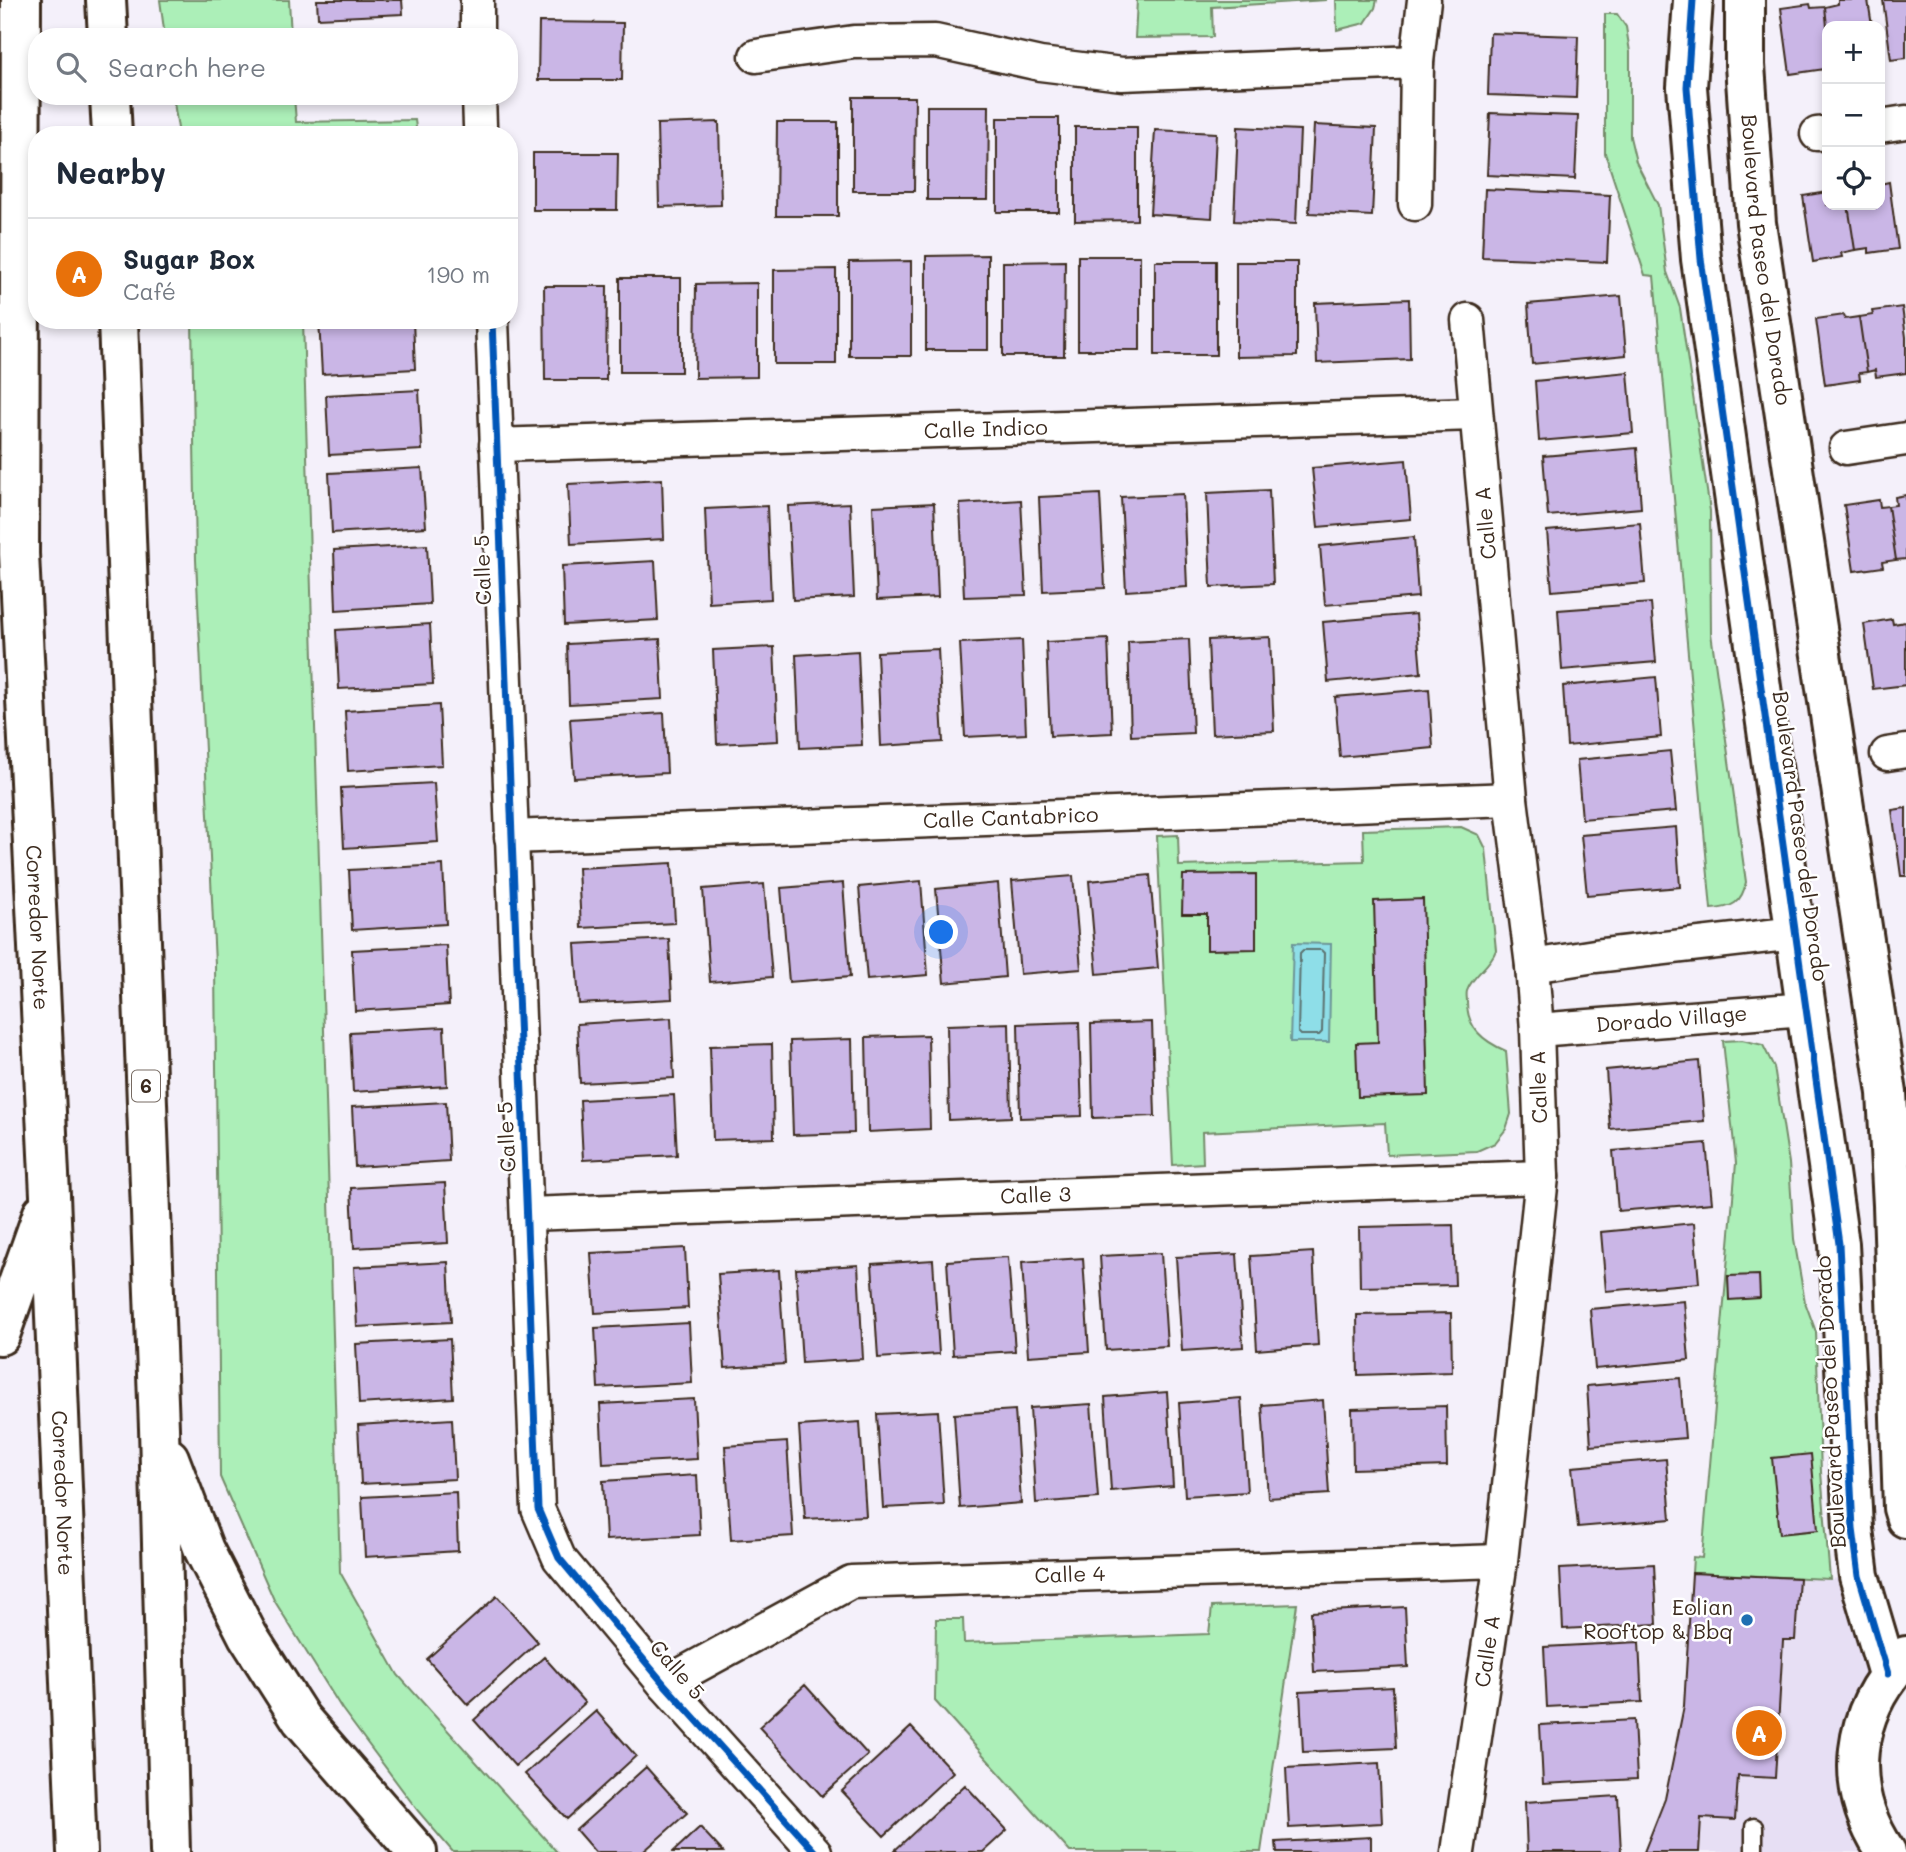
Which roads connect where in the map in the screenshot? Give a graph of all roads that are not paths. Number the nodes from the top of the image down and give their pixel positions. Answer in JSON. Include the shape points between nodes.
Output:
{"nodes":[{"id":1,"x":21,"y":0,"type":"edge"},
{"id":2,"x":106,"y":0,"type":"edge"},
{"id":3,"x":477,"y":0,"type":"edge"},
{"id":4,"x":1424,"y":0,"type":"edge"},
{"id":5,"x":1693,"y":0,"type":"edge"},
{"id":6,"x":1745,"y":0,"type":"edge"},
{"id":7,"x":108,"y":28,"type":"edge"},
{"id":8,"x":478,"y":28,"type":"edge"},
{"id":9,"x":756,"y":56,"type":"dead end"},
{"id":10,"x":1417,"y":62,"type":"junction"},
{"id":11,"x":110,"y":105,"type":"edge"},
{"id":12,"x":1906,"y":122,"type":"edge"},
{"id":13,"x":1885,"y":125,"type":"edge"},
{"id":14,"x":112,"y":126,"type":"edge"},
{"id":15,"x":1415,"y":204,"type":"dead end"},
{"id":16,"x":1468,"y":320,"type":"dead end"},
{"id":17,"x":118,"y":329,"type":"edge"},
{"id":18,"x":492,"y":329,"type":"edge"},
{"id":19,"x":1475,"y":414,"type":"junction"},
{"id":20,"x":1906,"y":439,"type":"edge"},
{"id":21,"x":496,"y":444,"type":"junction"},
{"id":22,"x":1846,"y":448,"type":"dead end"},
{"id":23,"x":0,"y":466,"type":"edge"},
{"id":24,"x":19,"y":554,"type":"junction"},
{"id":25,"x":1511,"y":799,"type":"junction"},
{"id":26,"x":511,"y":837,"type":"junction"},
{"id":27,"x":1796,"y":933,"type":"junction"},
{"id":28,"x":1532,"y":965,"type":"junction"},
{"id":29,"x":1806,"y":1009,"type":"junction"},
{"id":30,"x":1537,"y":1030,"type":"junction"},
{"id":31,"x":1542,"y":1177,"type":"junction"},
{"id":32,"x":50,"y":1195,"type":"junction"},
{"id":33,"x":528,"y":1214,"type":"junction"},
{"id":34,"x":0,"y":1335,"type":"edge"},
{"id":35,"x":159,"y":1429,"type":"junction"},
{"id":36,"x":1906,"y":1518,"type":"edge"},
{"id":37,"x":1501,"y":1561,"type":"junction"},
{"id":38,"x":1897,"y":1665,"type":"edge"},
{"id":39,"x":664,"y":1684,"type":"junction"},
{"id":40,"x":1754,"y":1827,"type":"dead end"},
{"id":41,"x":77,"y":1852,"type":"edge"},
{"id":42,"x":170,"y":1852,"type":"edge"},
{"id":43,"x":417,"y":1852,"type":"edge"},
{"id":44,"x":816,"y":1852,"type":"edge"},
{"id":45,"x":1458,"y":1852,"type":"edge"},
{"id":46,"x":1754,"y":1852,"type":"edge"},
{"id":47,"x":1886,"y":1852,"type":"edge"}],
"edges":[{"from":1,"to":24,"type":"main road","name":"Corredor Norte"},
{"from":2,"to":7,"type":"main road"},
{"from":3,"to":8,"type":"street"},
{"from":4,"to":10,"type":"street"},
{"from":5,"to":27,"type":"main road","name":"Boulevard Paseo del Dorado","via":[[1687,87],[1702,259]]},
{"from":6,"to":36,"type":"main road","name":"Boulevard Paseo del Dorado","via":[[1756,223],[1886,1093]]},
{"from":9,"to":10,"type":"street","via":[[854,42],[935,41],[1040,64],[1122,74]]},
{"from":10,"to":15,"type":"street"},
{"from":11,"to":14,"type":"main road"},
{"from":12,"to":13,"type":"street"},
{"from":16,"to":19,"type":"street","name":"Calle A"},
{"from":17,"to":35,"type":"main road","number":"6"},
{"from":18,"to":21,"type":"street","name":"Calle 5"},
{"from":19,"to":21,"type":"street","name":"Calle Indico"},
{"from":19,"to":25,"type":"street","name":"Calle A"},
{"from":20,"to":22,"type":"street"},
{"from":21,"to":26,"type":"street","name":"Calle 5"},
{"from":23,"to":24,"type":"main road"},
{"from":24,"to":32,"type":"main road","name":"Corredor Norte"},
{"from":25,"to":26,"type":"street","name":"Calle Cantabrico"},
{"from":25,"to":28,"type":"street","name":"Calle A"},
{"from":26,"to":33,"type":"street","name":"Calle 5"},
{"from":27,"to":28,"type":"street"},
{"from":27,"to":29,"type":"main road","name":"Boulevard Paseo del Dorado"},
{"from":28,"to":30,"type":"street","name":"Calle A"},
{"from":29,"to":30,"type":"street","name":"Dorado Village"},
{"from":29,"to":38,"type":"main road","name":"Boulevard Paseo del Dorado","via":[[1839,1244],[1859,1576]]},
{"from":30,"to":31,"type":"street","name":"Calle A"},
{"from":31,"to":33,"type":"street","name":"Calle 3"},
{"from":31,"to":37,"type":"street","name":"Calle A"},
{"from":32,"to":34,"type":"main road"},
{"from":32,"to":41,"type":"main road","name":"Corredor Norte"},
{"from":33,"to":39,"type":"street","name":"Calle 5","via":[[538,1509],[559,1558]]},
{"from":35,"to":42,"type":"main road","number":"6"},
{"from":35,"to":43,"type":"main road","via":[[204,1550],[248,1636],[301,1719]]},
{"from":37,"to":39,"type":"street","name":"Calle 4","via":[[851,1582]]},
{"from":37,"to":45,"type":"street","name":"Calle A"},
{"from":38,"to":47,"type":"main road","via":[[1874,1696],[1864,1721],[1857,1771],[1864,1811]]},
{"from":39,"to":44,"type":"street","name":"Calle 5"},
{"from":40,"to":46,"type":"lane"}]}
